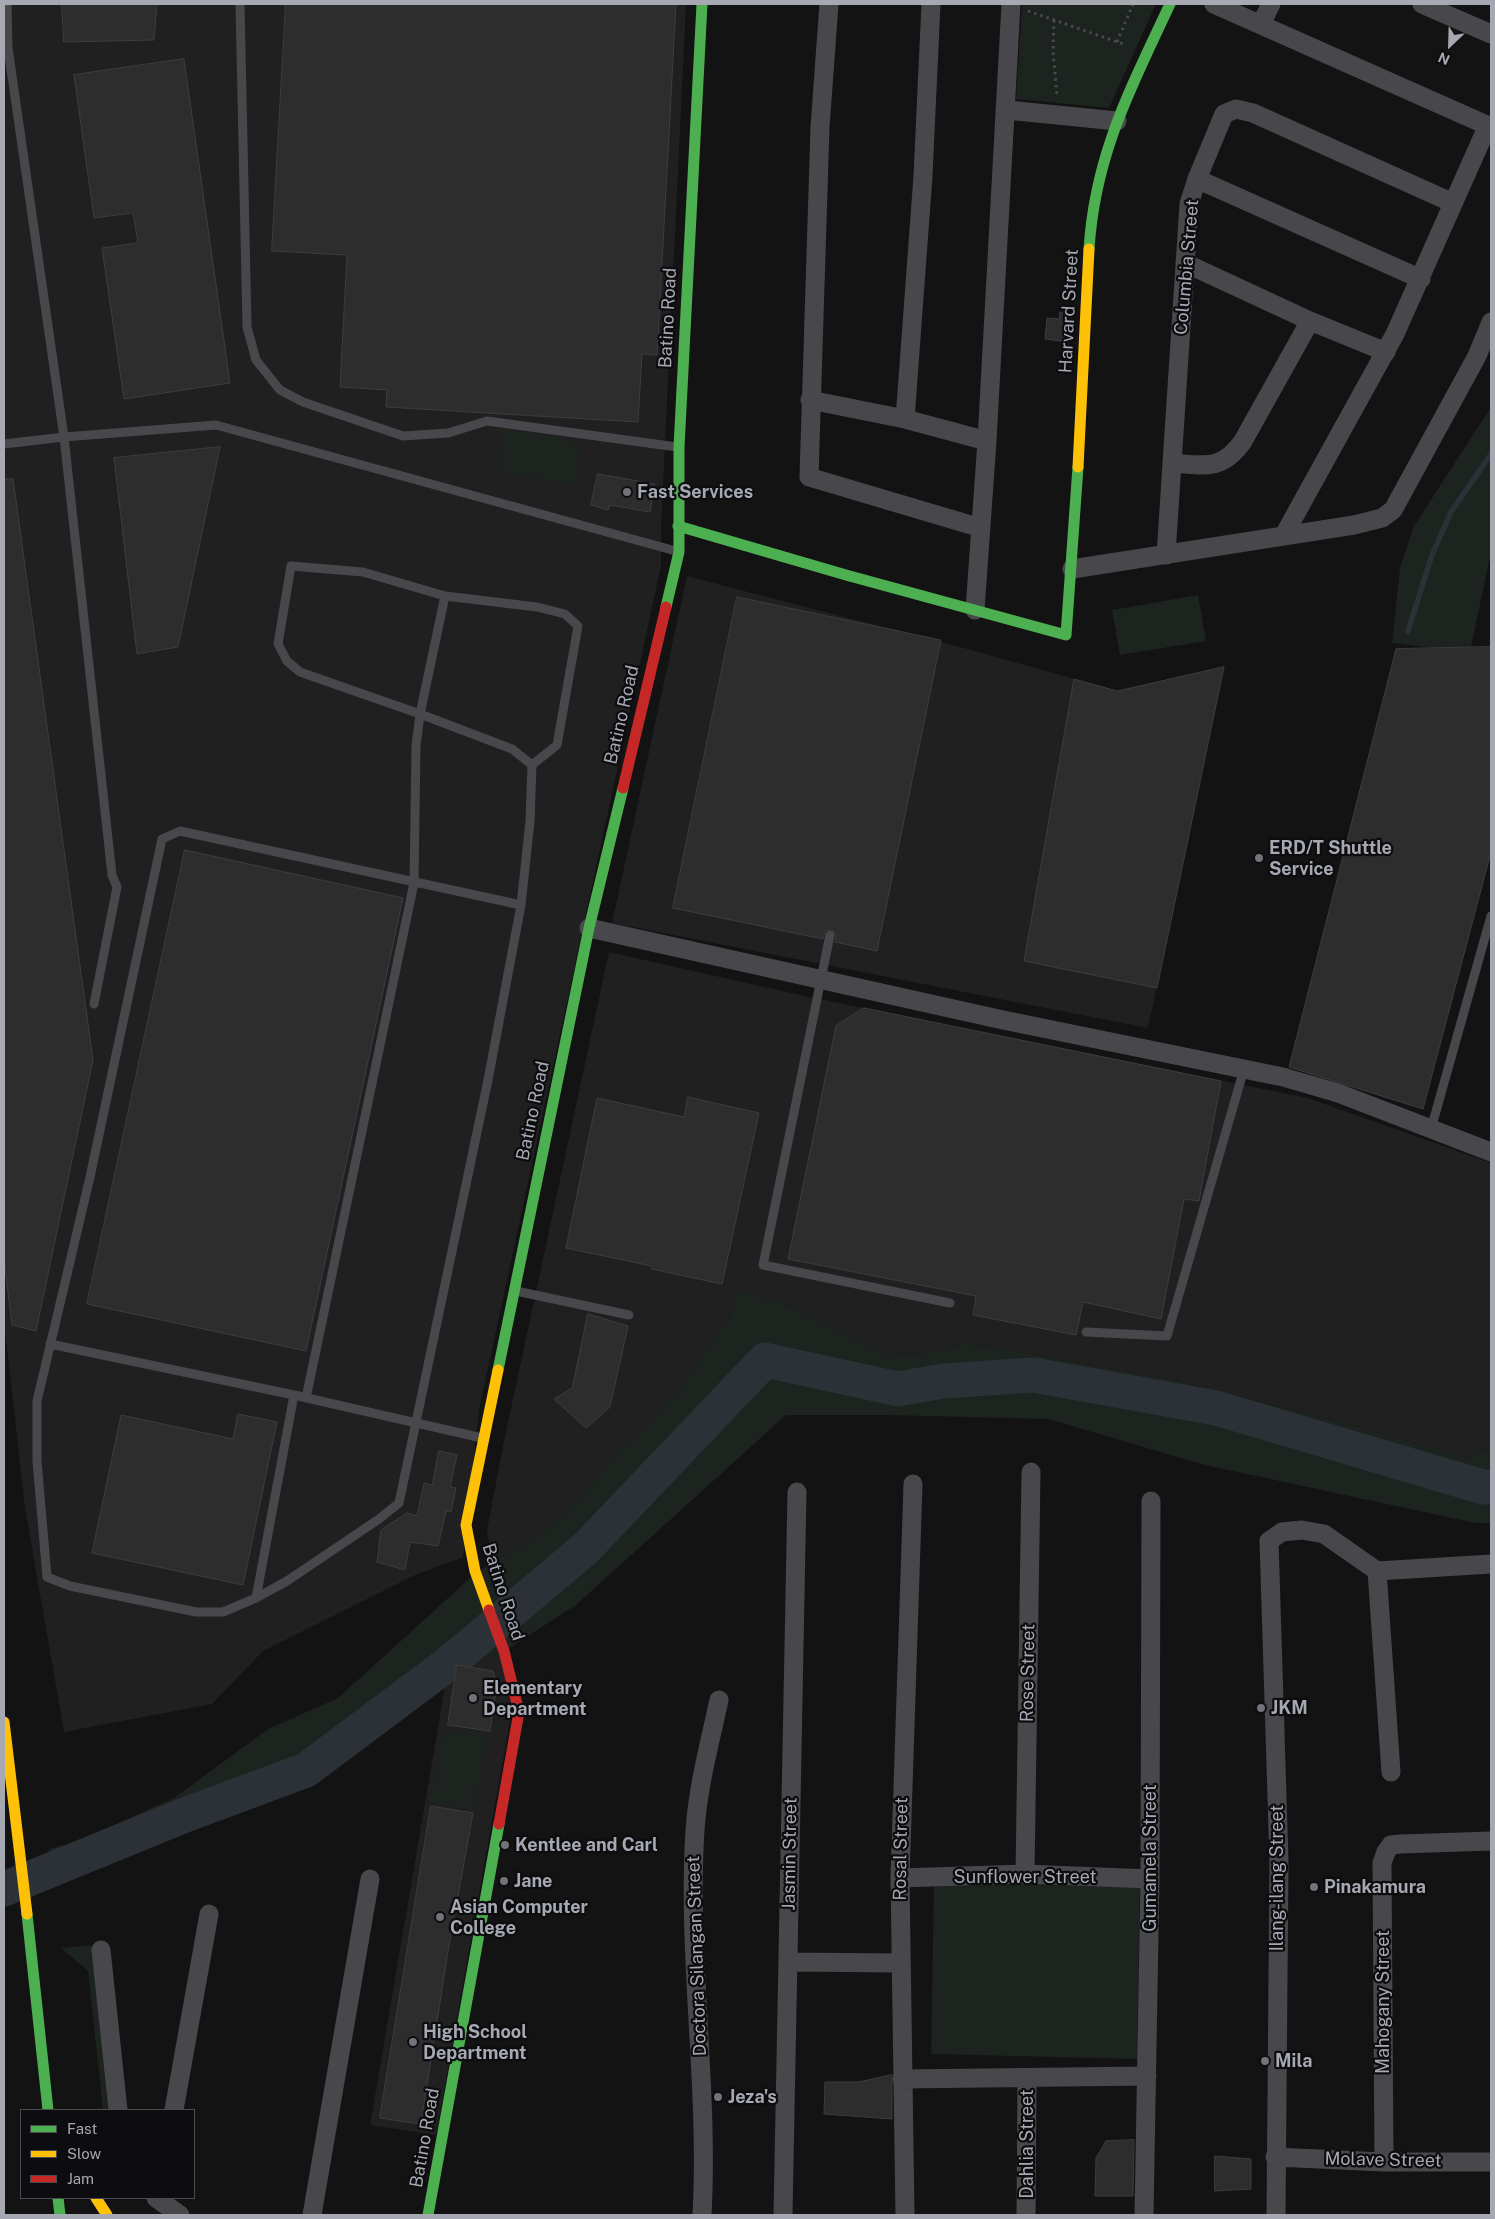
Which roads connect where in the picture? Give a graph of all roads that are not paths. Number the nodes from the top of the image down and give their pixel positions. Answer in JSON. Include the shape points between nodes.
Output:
{"nodes":[{"id":1,"x":7,"y":4,"type":"edge"},
{"id":2,"x":240,"y":4,"type":"edge"},
{"id":3,"x":702,"y":4,"type":"edge"},
{"id":4,"x":829,"y":4,"type":"edge"},
{"id":5,"x":931,"y":4,"type":"edge"},
{"id":6,"x":1011,"y":4,"type":"edge"},
{"id":7,"x":1170,"y":4,"type":"edge"},
{"id":8,"x":1214,"y":4,"type":"edge"},
{"id":9,"x":1271,"y":4,"type":"edge"},
{"id":10,"x":1422,"y":4,"type":"edge"},
{"id":11,"x":1447,"y":9,"type":"edge"},
{"id":12,"x":1261,"y":24,"type":"junction"},
{"id":13,"x":1491,"y":34,"type":"edge"},
{"id":14,"x":1007,"y":110,"type":"junction"},
{"id":15,"x":1117,"y":121,"type":"junction"},
{"id":16,"x":1490,"y":126,"type":"edge"},
{"id":17,"x":1197,"y":179,"type":"junction"},
{"id":18,"x":1453,"y":203,"type":"junction"},
{"id":19,"x":1185,"y":263,"type":"junction"},
{"id":20,"x":1421,"y":279,"type":"junction"},
{"id":21,"x":1310,"y":321,"type":"junction"},
{"id":22,"x":1491,"y":322,"type":"edge"},
{"id":23,"x":1386,"y":352,"type":"junction"},
{"id":24,"x":810,"y":400,"type":"junction"},
{"id":25,"x":905,"y":419,"type":"junction"},
{"id":26,"x":64,"y":437,"type":"junction"},
{"id":27,"x":987,"y":441,"type":"junction"},
{"id":28,"x":4,"y":444,"type":"edge"},
{"id":29,"x":679,"y":448,"type":"junction"},
{"id":30,"x":1173,"y":463,"type":"junction"},
{"id":31,"x":678,"y":526,"type":"junction"},
{"id":32,"x":981,"y":528,"type":"junction"},
{"id":33,"x":1284,"y":535,"type":"junction"},
{"id":34,"x":679,"y":552,"type":"junction"},
{"id":35,"x":1166,"y":555,"type":"junction"},
{"id":36,"x":1072,"y":568,"type":"junction"},
{"id":37,"x":445,"y":596,"type":"junction"},
{"id":38,"x":976,"y":610,"type":"junction"},
{"id":39,"x":420,"y":714,"type":"junction"},
{"id":40,"x":532,"y":764,"type":"junction"},
{"id":41,"x":414,"y":883,"type":"junction"},
{"id":42,"x":521,"y":905,"type":"junction"},
{"id":43,"x":1491,"y":916,"type":"edge"},
{"id":44,"x":589,"y":928,"type":"junction"},
{"id":45,"x":830,"y":935,"type":"dead end"},
{"id":46,"x":821,"y":979,"type":"junction"},
{"id":47,"x":94,"y":1004,"type":"dead end"},
{"id":48,"x":1244,"y":1069,"type":"junction"},
{"id":49,"x":1431,"y":1129,"type":"junction"},
{"id":50,"x":1491,"y":1152,"type":"edge"},
{"id":51,"x":513,"y":1290,"type":"junction"},
{"id":52,"x":950,"y":1303,"type":"dead end"},
{"id":53,"x":629,"y":1315,"type":"dead end"},
{"id":54,"x":1086,"y":1332,"type":"dead end"},
{"id":55,"x":50,"y":1344,"type":"junction"},
{"id":56,"x":294,"y":1395,"type":"junction"},
{"id":57,"x":306,"y":1398,"type":"junction"},
{"id":58,"x":416,"y":1422,"type":"junction"},
{"id":59,"x":483,"y":1438,"type":"junction"},
{"id":60,"x":1031,"y":1472,"type":"dead end"},
{"id":61,"x":913,"y":1484,"type":"dead end"},
{"id":62,"x":797,"y":1492,"type":"dead end"},
{"id":63,"x":1150,"y":1500,"type":"dead end"},
{"id":64,"x":1491,"y":1564,"type":"edge"},
{"id":65,"x":1376,"y":1571,"type":"junction"},
{"id":66,"x":256,"y":1598,"type":"junction"},
{"id":67,"x":719,"y":1700,"type":"dead end"},
{"id":68,"x":4,"y":1722,"type":"edge"},
{"id":69,"x":1391,"y":1772,"type":"dead end"},
{"id":70,"x":1491,"y":1840,"type":"edge"},
{"id":71,"x":1025,"y":1874,"type":"junction"},
{"id":72,"x":900,"y":1878,"type":"junction"},
{"id":73,"x":370,"y":1879,"type":"dead end"},
{"id":74,"x":1150,"y":1880,"type":"junction"},
{"id":75,"x":210,"y":1914,"type":"dead end"},
{"id":76,"x":101,"y":1950,"type":"dead end"},
{"id":77,"x":788,"y":1962,"type":"junction"},
{"id":78,"x":901,"y":1964,"type":"junction"},
{"id":79,"x":39,"y":2027,"type":"junction"},
{"id":80,"x":56,"y":2067,"type":"dead end"},
{"id":81,"x":1146,"y":2076,"type":"junction"},
{"id":82,"x":902,"y":2079,"type":"junction"},
{"id":83,"x":1027,"y":2079,"type":"junction"},
{"id":84,"x":48,"y":2109,"type":"edge"},
{"id":85,"x":118,"y":2109,"type":"edge"},
{"id":86,"x":174,"y":2109,"type":"edge"},
{"id":87,"x":1276,"y":2157,"type":"junction"},
{"id":88,"x":1384,"y":2162,"type":"junction"},
{"id":89,"x":1491,"y":2162,"type":"edge"},
{"id":90,"x":58,"y":2199,"type":"edge"},
{"id":91,"x":97,"y":2199,"type":"edge"},
{"id":92,"x":158,"y":2199,"type":"edge"},
{"id":93,"x":60,"y":2215,"type":"edge"},
{"id":94,"x":107,"y":2215,"type":"edge"},
{"id":95,"x":180,"y":2215,"type":"edge"},
{"id":96,"x":312,"y":2215,"type":"edge"},
{"id":97,"x":428,"y":2215,"type":"edge"},
{"id":98,"x":702,"y":2215,"type":"edge"},
{"id":99,"x":783,"y":2215,"type":"edge"},
{"id":100,"x":904,"y":2215,"type":"edge"},
{"id":101,"x":1026,"y":2215,"type":"edge"},
{"id":102,"x":1144,"y":2215,"type":"edge"},
{"id":103,"x":1276,"y":2215,"type":"edge"}],
"edges":[{"from":1,"to":26,"type":"lane","via":[[8,48]]},
{"from":2,"to":29,"type":"lane","via":[[247,327],[256,360],[280,390],[303,402],[403,436],[448,433],[486,421]]},
{"from":3,"to":29,"type":"main road","name":"Batino Road"},
{"from":4,"to":24,"type":"street","via":[[820,127]]},
{"from":5,"to":25,"type":"street","via":[[923,176]]},
{"from":6,"to":14,"type":"street"},
{"from":7,"to":15,"type":"main road","name":"Harvard Street"},
{"from":8,"to":12,"type":"street"},
{"from":9,"to":12,"type":"street"},
{"from":10,"to":11,"type":"street"},
{"from":11,"to":13,"type":"street"},
{"from":12,"to":16,"type":"street"},
{"from":14,"to":15,"type":"street"},
{"from":14,"to":27,"type":"street"},
{"from":15,"to":36,"type":"main road","name":"Harvard Street","via":[[1097,187],[1093,224]]},
{"from":16,"to":18,"type":"street"},
{"from":17,"to":18,"type":"street","name":"Columbia Street","via":[[1224,114],[1236,110],[1254,113]]},
{"from":17,"to":19,"type":"street","name":"Columbia Street","via":[[1189,204]]},
{"from":17,"to":20,"type":"street"},
{"from":18,"to":20,"type":"street"},
{"from":19,"to":21,"type":"street"},
{"from":19,"to":30,"type":"street","name":"Columbia Street"},
{"from":20,"to":23,"type":"street"},
{"from":21,"to":23,"type":"street"},
{"from":21,"to":30,"type":"street","via":[[1233,455],[1223,462],[1204,466]]},
{"from":22,"to":33,"type":"street","via":[[1477,356],[1393,510],[1382,518],[1354,525]]},
{"from":23,"to":33,"type":"street"},
{"from":24,"to":25,"type":"street"},
{"from":24,"to":32,"type":"street","via":[[809,477]]},
{"from":25,"to":27,"type":"street"},
{"from":26,"to":28,"type":"lane"},
{"from":26,"to":34,"type":"lane","via":[[216,425]]},
{"from":26,"to":47,"type":"lane","via":[[112,875],[117,887]]},
{"from":27,"to":32,"type":"street"},
{"from":29,"to":31,"type":"main road","name":"Batino Road"},
{"from":30,"to":35,"type":"street","name":"Columbia Street"},
{"from":31,"to":34,"type":"main road","name":"Batino Road"},
{"from":31,"to":38,"type":"main road"},
{"from":32,"to":38,"type":"street"},
{"from":33,"to":35,"type":"street"},
{"from":34,"to":44,"type":"main road","name":"Batino Road"},
{"from":35,"to":36,"type":"street"},
{"from":36,"to":38,"type":"main road","name":"Harvard Street","via":[[1066,635]]},
{"from":37,"to":39,"type":"lane"},
{"from":37,"to":39,"type":"lane","via":[[363,572],[291,566],[278,644],[287,661],[300,672]]},
{"from":37,"to":40,"type":"lane","via":[[537,607],[566,614],[578,626],[557,745]]},
{"from":39,"to":40,"type":"lane","via":[[512,749]]},
{"from":39,"to":41,"type":"lane","via":[[416,746]]},
{"from":40,"to":42,"type":"lane"},
{"from":41,"to":42,"type":"lane"},
{"from":41,"to":55,"type":"lane","via":[[180,831],[162,839],[90,1177]]},
{"from":41,"to":57,"type":"lane"},
{"from":42,"to":58,"type":"lane"},
{"from":43,"to":49,"type":"lane"},
{"from":44,"to":46,"type":"street"},
{"from":44,"to":51,"type":"main road","name":"Batino Road"},
{"from":45,"to":46,"type":"lane"},
{"from":46,"to":48,"type":"street"},
{"from":46,"to":52,"type":"lane","via":[[763,1265]]},
{"from":48,"to":49,"type":"street","via":[[1338,1094]]},
{"from":48,"to":54,"type":"lane","via":[[1167,1336]]},
{"from":49,"to":50,"type":"street"},
{"from":51,"to":53,"type":"lane"},
{"from":51,"to":59,"type":"main road","name":"Batino Road"},
{"from":55,"to":56,"type":"lane"},
{"from":55,"to":66,"type":"lane","via":[[36,1402],[37,1461],[47,1577],[70,1586],[196,1612],[223,1612]]},
{"from":56,"to":57,"type":"lane"},
{"from":56,"to":66,"type":"lane"},
{"from":57,"to":58,"type":"lane"},
{"from":58,"to":59,"type":"lane"},
{"from":58,"to":66,"type":"lane","via":[[398,1503],[379,1520],[287,1582]]},
{"from":59,"to":97,"type":"main road","name":"Batino Road","via":[[466,1525],[475,1571],[504,1651],[519,1712]]},
{"from":60,"to":71,"type":"street","name":"Rose Street"},
{"from":61,"to":72,"type":"street","name":"Rosal Street"},
{"from":62,"to":77,"type":"street","name":"Jasmin Street"},
{"from":63,"to":74,"type":"street","name":"Gumamela Street"},
{"from":64,"to":65,"type":"street"},
{"from":65,"to":69,"type":"street"},
{"from":65,"to":87,"type":"street","name":"Ilang-ilang Street","via":[[1324,1534],[1302,1530],[1282,1532],[1270,1541],[1279,1861]]},
{"from":67,"to":98,"type":"street","name":"Doctora Silangan Street","via":[[701,1783],[695,1830]]},
{"from":68,"to":79,"type":"main road"},
{"from":70,"to":88,"type":"street","name":"Mahogany Street","via":[[1391,1845],[1382,1863]]},
{"from":71,"to":72,"type":"street","name":"Sunflower Street"},
{"from":71,"to":74,"type":"street","name":"Sunflower Street"},
{"from":72,"to":78,"type":"street","name":"Rosal Street"},
{"from":73,"to":96,"type":"street"},
{"from":74,"to":81,"type":"street","name":"Gumamela Street"},
{"from":75,"to":86,"type":"street"},
{"from":76,"to":85,"type":"street"},
{"from":77,"to":78,"type":"street"},
{"from":77,"to":99,"type":"street","name":"Jasmin Street"},
{"from":78,"to":82,"type":"street","name":"Rosal Street"},
{"from":79,"to":80,"type":"main road"},
{"from":79,"to":84,"type":"main road"},
{"from":81,"to":83,"type":"street"},
{"from":81,"to":102,"type":"street","name":"Gumamela Street"},
{"from":82,"to":83,"type":"street","name":"Dahlia Street"},
{"from":82,"to":100,"type":"street","name":"Rosal Street"},
{"from":83,"to":101,"type":"street","name":"Dahlia Street"},
{"from":87,"to":88,"type":"street","name":"Molave Street"},
{"from":87,"to":103,"type":"street","name":"Ilang-ilang Street"},
{"from":88,"to":89,"type":"street","name":"Molave Street"},
{"from":90,"to":93,"type":"main road"},
{"from":91,"to":94,"type":"main road"},
{"from":92,"to":95,"type":"street"}]}
